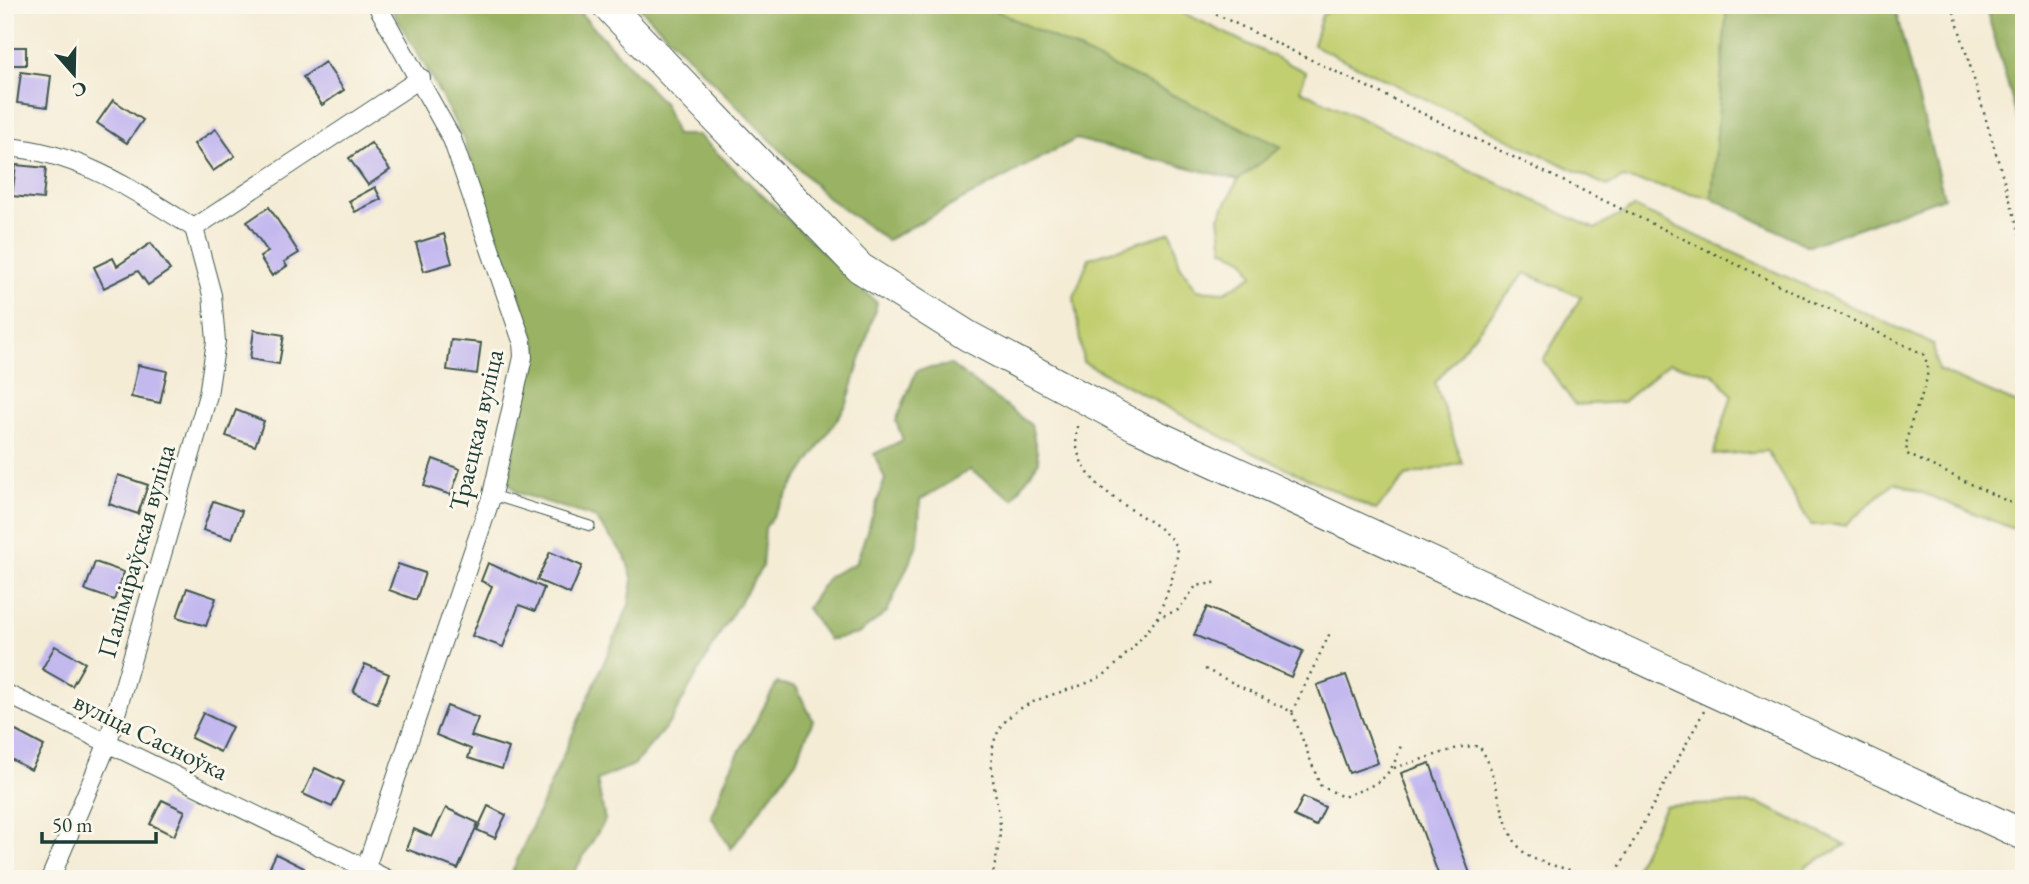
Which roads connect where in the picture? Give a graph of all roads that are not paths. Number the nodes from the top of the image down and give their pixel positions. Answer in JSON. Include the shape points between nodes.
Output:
{"nodes":[{"id":1,"x":377,"y":5,"type":"edge"},
{"id":2,"x":607,"y":5,"type":"edge"},
{"id":3,"x":421,"y":78,"type":"junction"},
{"id":4,"x":5,"y":148,"type":"edge"},
{"id":5,"x":194,"y":228,"type":"junction"},
{"id":6,"x":492,"y":495,"type":"junction"},
{"id":7,"x":590,"y":526,"type":"dead end"},
{"id":8,"x":5,"y":693,"type":"edge"},
{"id":9,"x":107,"y":745,"type":"junction"},
{"id":10,"x":2024,"y":835,"type":"edge"},
{"id":11,"x":364,"y":874,"type":"edge"},
{"id":12,"x":50,"y":879,"type":"edge"},
{"id":13,"x":387,"y":879,"type":"edge"}],
"edges":[{"from":1,"to":3,"type":"street","name":"Траецкая вуліца"},
{"from":2,"to":10,"type":"main road","via":[[860,268],[968,336],[1136,426]]},
{"from":3,"to":5,"type":"street"},
{"from":3,"to":6,"type":"street","name":"Траецкая вуліца","via":[[452,139],[522,341],[523,357]]},
{"from":4,"to":5,"type":"street","via":[[31,149],[79,162]]},
{"from":5,"to":9,"type":"street","name":"Паліміраўская вуліца","via":[[212,295],[216,341],[208,395]]},
{"from":6,"to":7,"type":"lane"},
{"from":6,"to":11,"type":"street","name":"Траецкая вуліца"},
{"from":8,"to":9,"type":"street","name":"вуліца Сасноўка"},
{"from":9,"to":11,"type":"street","name":"вуліца Сасноўка"},
{"from":9,"to":12,"type":"street","name":"Паліміраўская вуліца"},
{"from":11,"to":13,"type":"street","name":"вуліца Сасноўка"}]}
